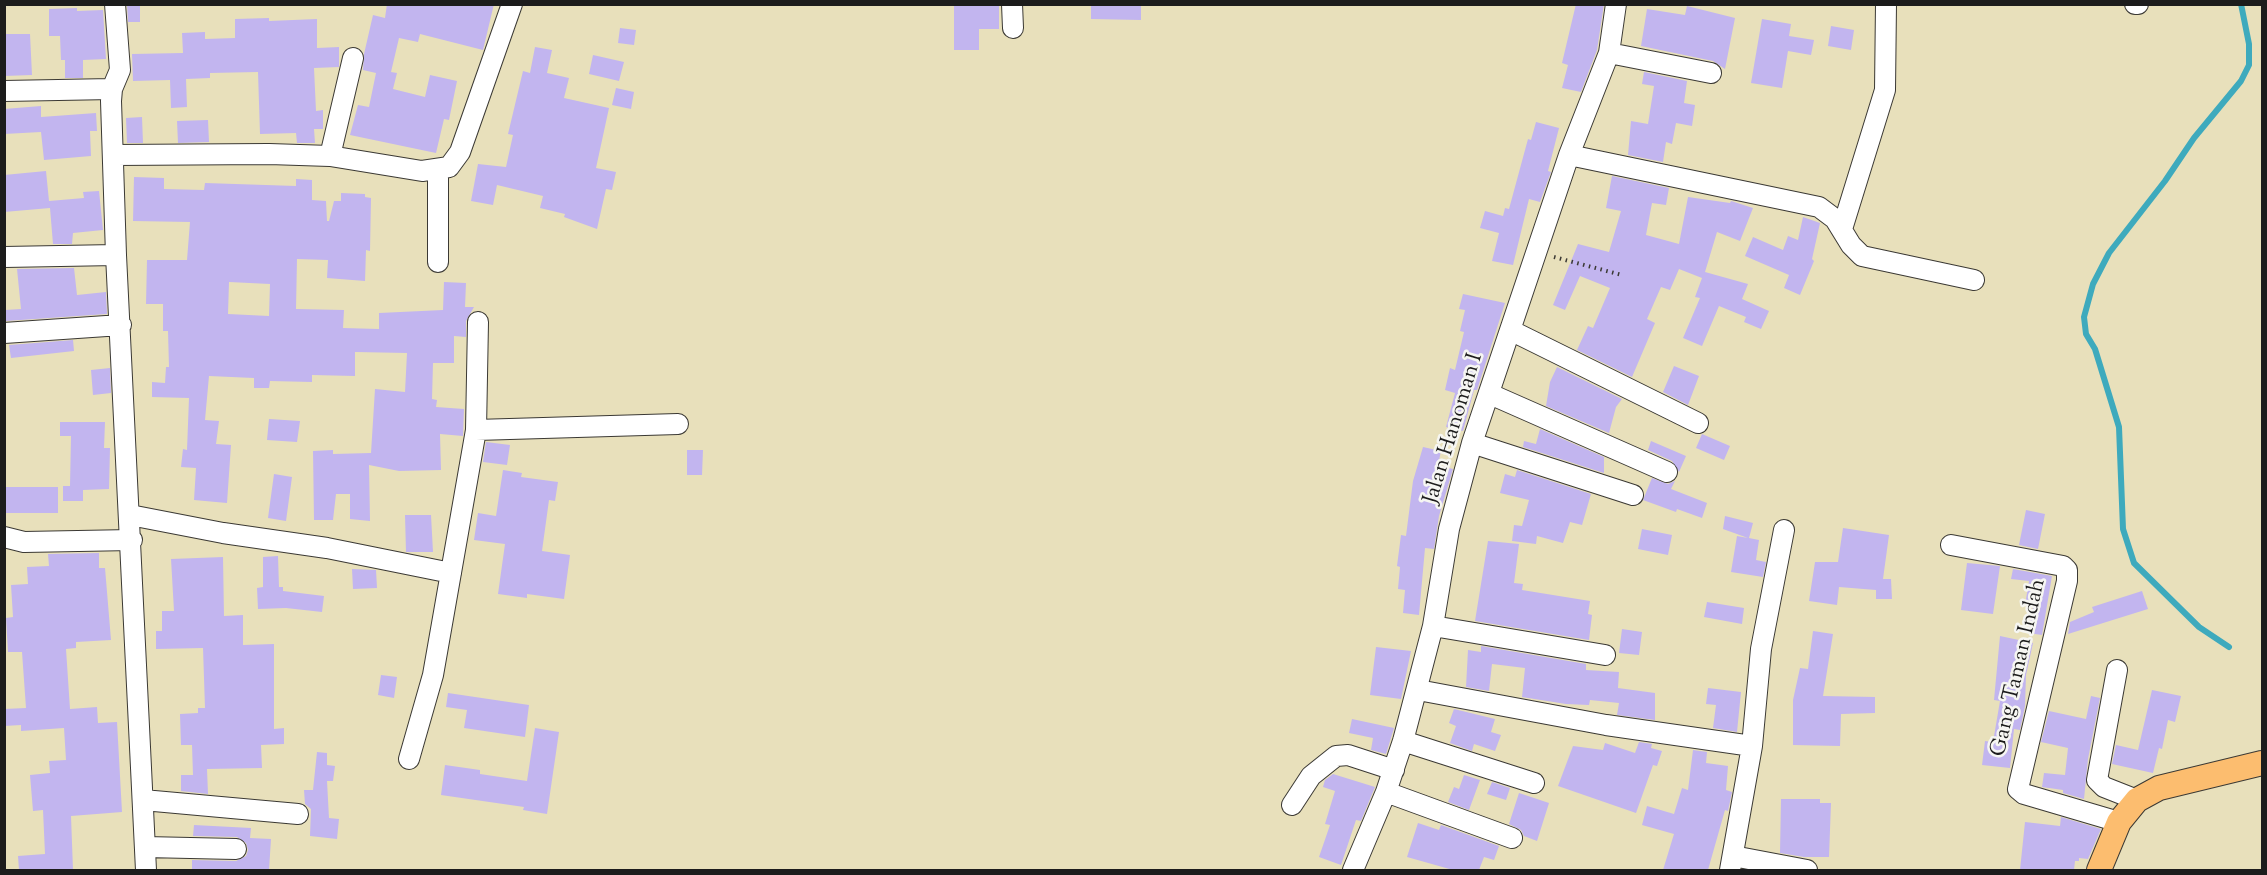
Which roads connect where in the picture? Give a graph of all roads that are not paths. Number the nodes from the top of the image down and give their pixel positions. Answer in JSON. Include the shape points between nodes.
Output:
{"nodes":[{"id":1,"x":115,"y":4,"type":"edge"},
{"id":2,"x":512,"y":4,"type":"edge"},
{"id":3,"x":1012,"y":4,"type":"edge"},
{"id":4,"x":1616,"y":4,"type":"edge"},
{"id":5,"x":1886,"y":4,"type":"edge"},
{"id":6,"x":1013,"y":28,"type":"dead end"},
{"id":7,"x":1608,"y":53,"type":"junction"},
{"id":8,"x":353,"y":58,"type":"dead end"},
{"id":9,"x":1711,"y":73,"type":"dead end"},
{"id":10,"x":112,"y":89,"type":"junction"},
{"id":11,"x":4,"y":91,"type":"edge"},
{"id":12,"x":114,"y":155,"type":"junction"},
{"id":13,"x":330,"y":156,"type":"junction"},
{"id":14,"x":1569,"y":156,"type":"junction"},
{"id":15,"x":438,"y":171,"type":"junction"},
{"id":16,"x":1842,"y":229,"type":"junction"},
{"id":17,"x":116,"y":255,"type":"junction"},
{"id":18,"x":4,"y":257,"type":"edge"},
{"id":19,"x":438,"y":262,"type":"dead end"},
{"id":20,"x":1974,"y":280,"type":"dead end"},
{"id":21,"x":478,"y":322,"type":"dead end"},
{"id":22,"x":122,"y":325,"type":"junction"},
{"id":23,"x":1512,"y":331,"type":"junction"},
{"id":24,"x":4,"y":333,"type":"edge"},
{"id":25,"x":1490,"y":394,"type":"junction"},
{"id":26,"x":1698,"y":423,"type":"dead end"},
{"id":27,"x":678,"y":424,"type":"dead end"},
{"id":28,"x":476,"y":430,"type":"junction"},
{"id":29,"x":1472,"y":443,"type":"junction"},
{"id":30,"x":1667,"y":472,"type":"dead end"},
{"id":31,"x":1633,"y":495,"type":"dead end"},
{"id":32,"x":130,"y":515,"type":"junction"},
{"id":33,"x":1784,"y":530,"type":"dead end"},
{"id":34,"x":4,"y":537,"type":"edge"},
{"id":35,"x":132,"y":540,"type":"junction"},
{"id":36,"x":1951,"y":545,"type":"dead end"},
{"id":37,"x":451,"y":573,"type":"junction"},
{"id":38,"x":1433,"y":626,"type":"junction"},
{"id":39,"x":1605,"y":655,"type":"dead end"},
{"id":40,"x":2117,"y":670,"type":"dead end"},
{"id":41,"x":1418,"y":690,"type":"junction"},
{"id":42,"x":1403,"y":741,"type":"junction"},
{"id":43,"x":1752,"y":746,"type":"junction"},
{"id":44,"x":409,"y":759,"type":"dead end"},
{"id":45,"x":2262,"y":763,"type":"edge"},
{"id":46,"x":1394,"y":771,"type":"junction"},
{"id":47,"x":1534,"y":783,"type":"dead end"},
{"id":48,"x":1386,"y":792,"type":"junction"},
{"id":49,"x":2138,"y":800,"type":"junction"},
{"id":50,"x":143,"y":801,"type":"junction"},
{"id":51,"x":1292,"y":806,"type":"dead end"},
{"id":52,"x":298,"y":814,"type":"dead end"},
{"id":53,"x":2119,"y":822,"type":"junction"},
{"id":54,"x":1512,"y":838,"type":"dead end"},
{"id":55,"x":145,"y":847,"type":"junction"},
{"id":56,"x":236,"y":849,"type":"dead end"},
{"id":57,"x":1731,"y":863,"type":"edge"},
{"id":58,"x":146,"y":870,"type":"edge"},
{"id":59,"x":1353,"y":870,"type":"edge"},
{"id":60,"x":1807,"y":870,"type":"edge"},
{"id":61,"x":2099,"y":870,"type":"edge"}],
"edges":[{"from":1,"to":10,"type":"street","via":[[120,70]]},
{"from":2,"to":15,"type":"street","via":[[460,152],[449,167]]},
{"from":3,"to":6,"type":"street"},
{"from":4,"to":7,"type":"street","name":"Jalan Hanoman I"},
{"from":5,"to":16,"type":"street","via":[[1885,90]]},
{"from":7,"to":9,"type":"street"},
{"from":7,"to":14,"type":"street","name":"Jalan Hanoman I"},
{"from":8,"to":13,"type":"street"},
{"from":10,"to":11,"type":"street"},
{"from":10,"to":12,"type":"street"},
{"from":12,"to":13,"type":"street"},
{"from":12,"to":17,"type":"street"},
{"from":13,"to":15,"type":"street","via":[[397,169]]},
{"from":14,"to":16,"type":"street","via":[[1820,207]]},
{"from":14,"to":23,"type":"street","name":"Jalan Hanoman I"},
{"from":15,"to":19,"type":"street"},
{"from":16,"to":20,"type":"street","via":[[1862,256]]},
{"from":17,"to":18,"type":"street"},
{"from":17,"to":22,"type":"street"},
{"from":21,"to":28,"type":"street"},
{"from":22,"to":24,"type":"street"},
{"from":22,"to":32,"type":"street"},
{"from":23,"to":25,"type":"street","name":"Jalan Hanoman I"},
{"from":23,"to":26,"type":"street"},
{"from":25,"to":29,"type":"street","name":"Jalan Hanoman I"},
{"from":25,"to":30,"type":"street"},
{"from":27,"to":28,"type":"street"},
{"from":28,"to":37,"type":"street"},
{"from":29,"to":31,"type":"street"},
{"from":29,"to":38,"type":"street","name":"Jalan Hanoman I","via":[[1449,529]]},
{"from":32,"to":35,"type":"street"},
{"from":32,"to":37,"type":"street"},
{"from":33,"to":43,"type":"street","via":[[1761,649]]},
{"from":34,"to":35,"type":"street","via":[[24,542]]},
{"from":35,"to":50,"type":"street"},
{"from":36,"to":53,"type":"street","name":"Gang Taman Indah","via":[[2063,566],[2067,570],[2018,789]]},
{"from":37,"to":44,"type":"street","via":[[433,675]]},
{"from":38,"to":39,"type":"street"},
{"from":38,"to":41,"type":"street","name":"Jalan Hanoman I"},
{"from":40,"to":49,"type":"street","via":[[2097,780],[2104,787]]},
{"from":41,"to":42,"type":"street","name":"Jalan Hanoman I"},
{"from":41,"to":43,"type":"street","via":[[1606,725]]},
{"from":42,"to":46,"type":"street","name":"Jalan Hanoman I"},
{"from":42,"to":47,"type":"street"},
{"from":43,"to":57,"type":"street"},
{"from":45,"to":49,"type":"main road","via":[[2159,788]]},
{"from":46,"to":48,"type":"street","name":"Jalan Hanoman I"},
{"from":46,"to":51,"type":"street","via":[[1348,755],[1336,756],[1311,776]]},
{"from":48,"to":54,"type":"street"},
{"from":48,"to":59,"type":"street","name":"Jalan Hanoman I"},
{"from":49,"to":53,"type":"main road"},
{"from":50,"to":52,"type":"street"},
{"from":50,"to":55,"type":"street"},
{"from":53,"to":61,"type":"main road"},
{"from":55,"to":56,"type":"street"},
{"from":55,"to":58,"type":"street"},
{"from":57,"to":60,"type":"street"}]}
